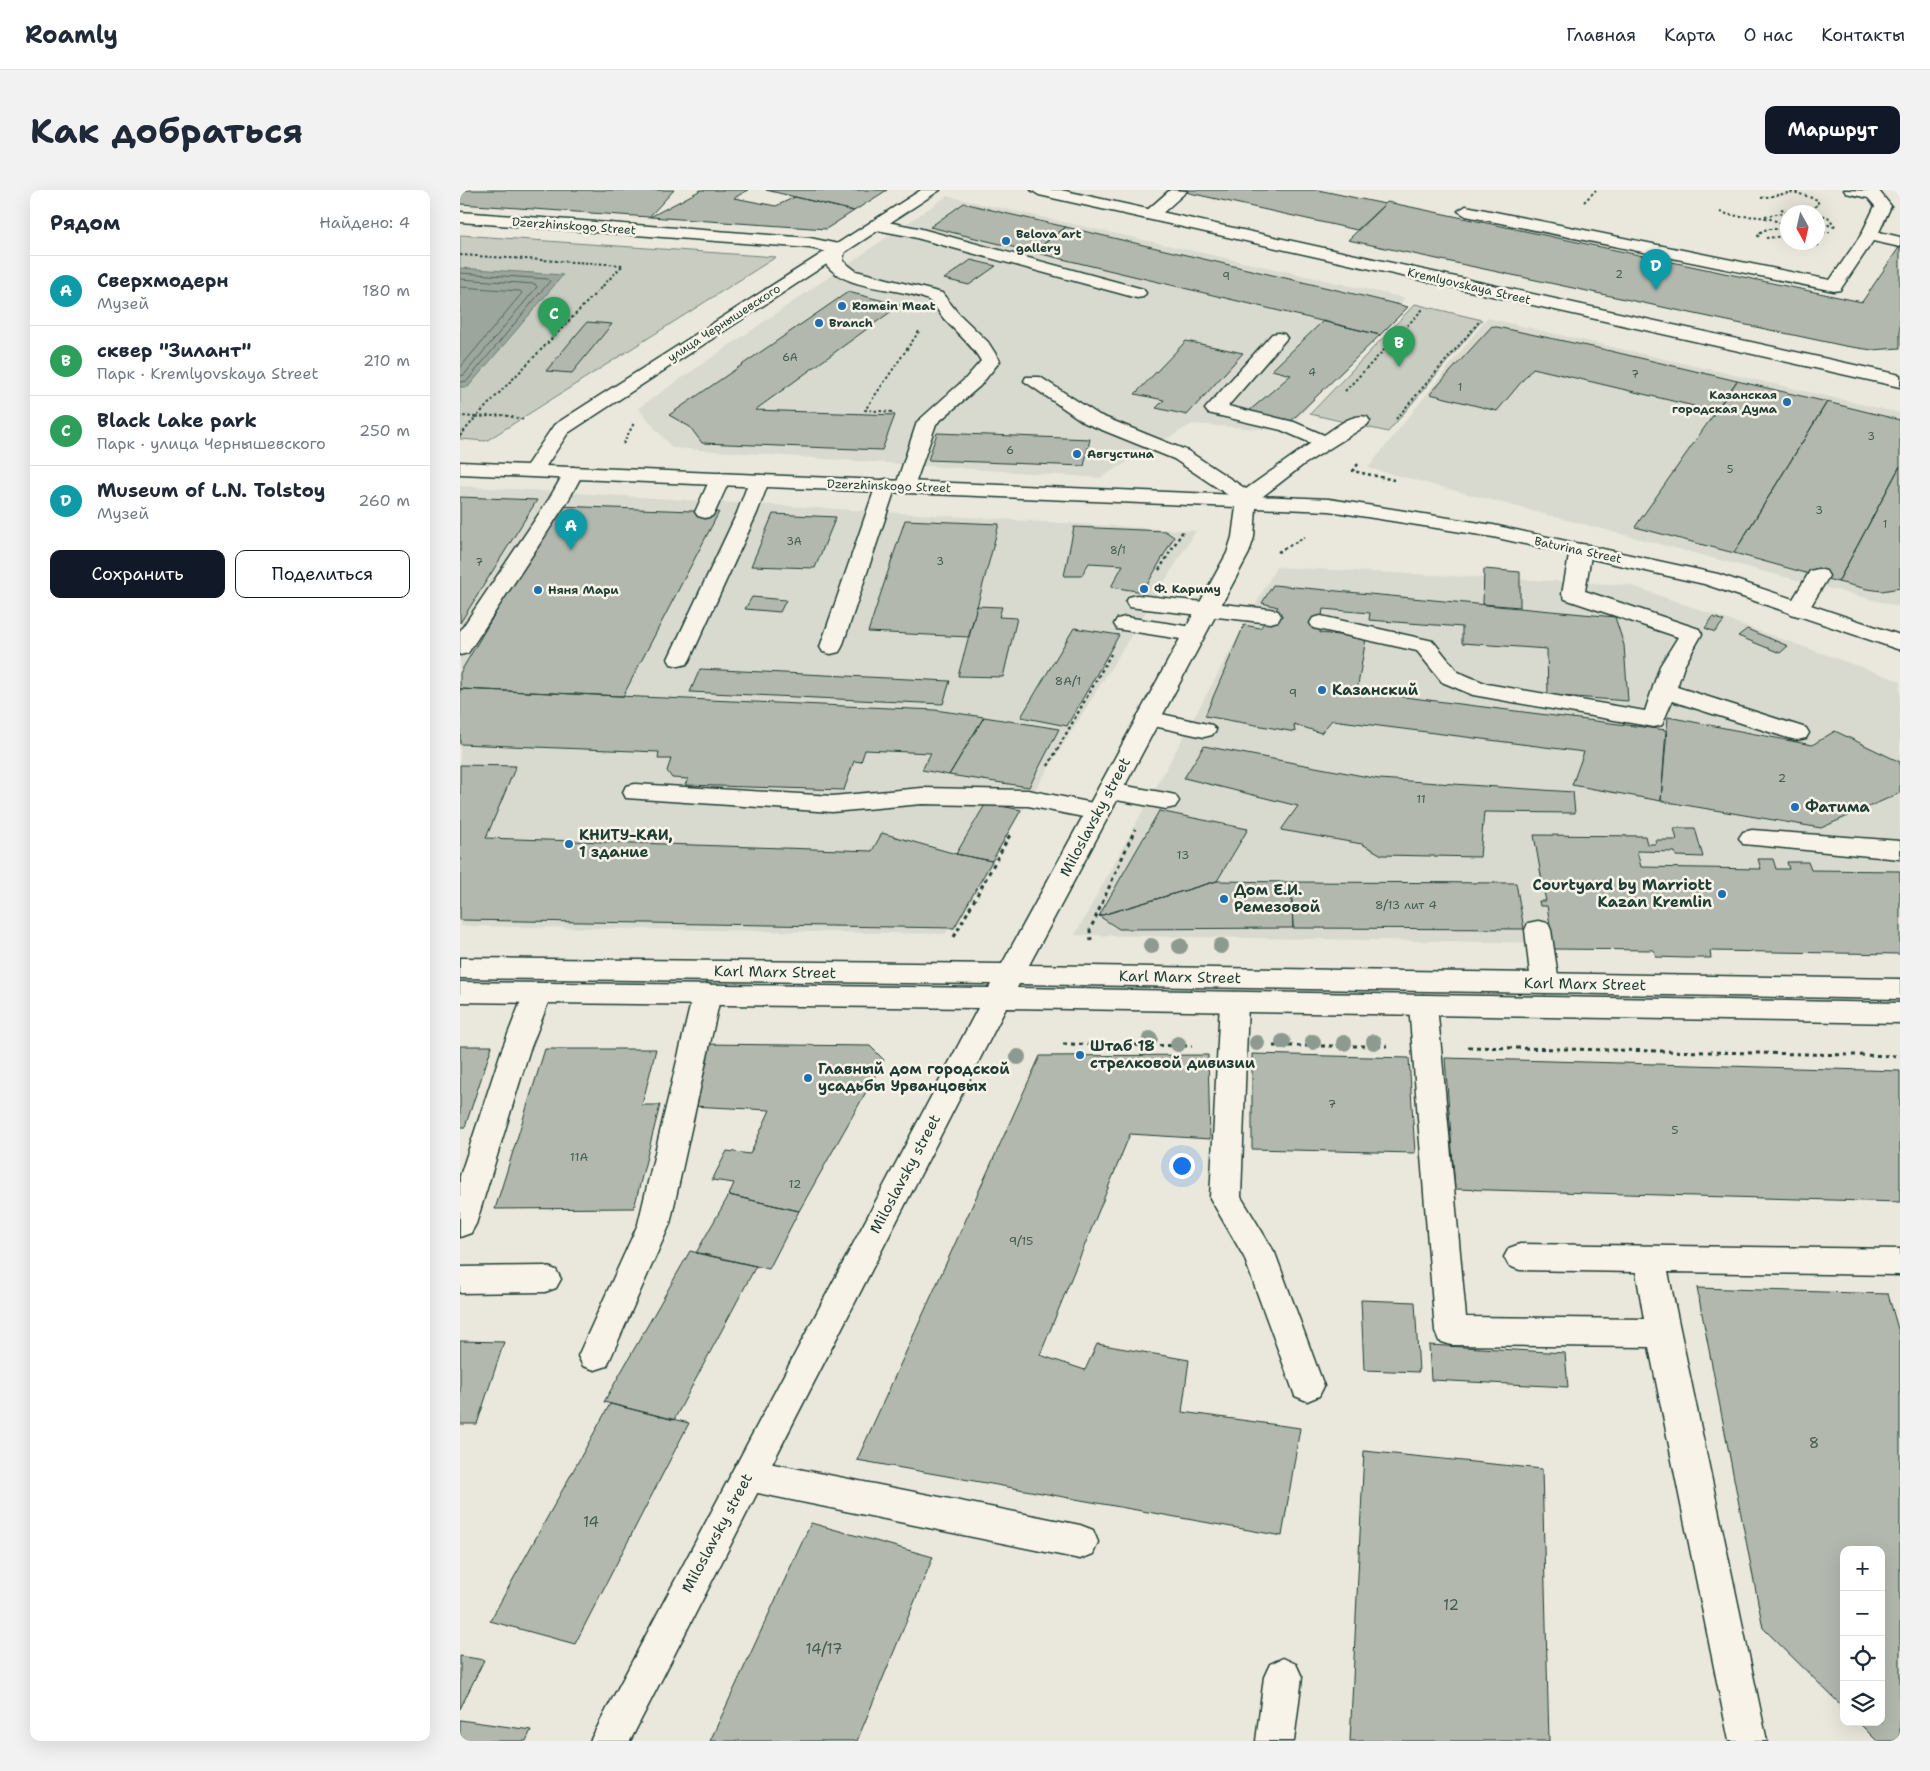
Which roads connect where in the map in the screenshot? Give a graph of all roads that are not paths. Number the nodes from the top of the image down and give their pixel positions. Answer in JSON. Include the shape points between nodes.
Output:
{"nodes":[{"id":1,"x":932,"y":190,"type":"edge"},
{"id":2,"x":1039,"y":190,"type":"edge"},
{"id":3,"x":1852,"y":190,"type":"edge"},
{"id":4,"x":1179,"y":191,"type":"edge"},
{"id":5,"x":1466,"y":211,"type":"dead end"},
{"id":6,"x":1150,"y":215,"type":"junction"},
{"id":7,"x":460,"y":217,"type":"edge"},
{"id":8,"x":876,"y":225,"type":"junction"},
{"id":9,"x":1870,"y":235,"type":"junction"},
{"id":10,"x":1900,"y":242,"type":"edge"},
{"id":11,"x":837,"y":249,"type":"junction"},
{"id":12,"x":1137,"y":293,"type":"dead end"},
{"id":13,"x":1278,"y":338,"type":"dead end"},
{"id":14,"x":1033,"y":381,"type":"dead end"},
{"id":15,"x":1900,"y":381,"type":"edge"},
{"id":16,"x":1360,"y":421,"type":"dead end"},
{"id":17,"x":1325,"y":442,"type":"junction"},
{"id":18,"x":460,"y":468,"type":"edge"},
{"id":19,"x":532,"y":472,"type":"junction"},
{"id":20,"x":573,"y":473,"type":"junction"},
{"id":21,"x":720,"y":479,"type":"junction"},
{"id":22,"x":759,"y":481,"type":"junction"},
{"id":23,"x":896,"y":485,"type":"junction"},
{"id":24,"x":1247,"y":500,"type":"junction"},
{"id":25,"x":705,"y":512,"type":"dead end"},
{"id":26,"x":1581,"y":550,"type":"junction"},
{"id":27,"x":1818,"y":576,"type":"dead end"},
{"id":28,"x":1138,"y":602,"type":"road end"},
{"id":29,"x":1206,"y":609,"type":"junction"},
{"id":30,"x":1798,"y":609,"type":"junction"},
{"id":31,"x":1270,"y":616,"type":"dead end"},
{"id":32,"x":1321,"y":623,"type":"dead end"},
{"id":33,"x":1126,"y":624,"type":"road end"},
{"id":34,"x":1194,"y":634,"type":"junction"},
{"id":35,"x":1900,"y":643,"type":"edge"},
{"id":36,"x":831,"y":647,"type":"dead end"},
{"id":37,"x":460,"y":648,"type":"edge"},
{"id":38,"x":679,"y":659,"type":"dead end"},
{"id":39,"x":1664,"y":691,"type":"junction"},
{"id":40,"x":1148,"y":718,"type":"junction"},
{"id":41,"x":1204,"y":730,"type":"dead end"},
{"id":42,"x":1797,"y":733,"type":"dead end"},
{"id":43,"x":635,"y":792,"type":"dead end"},
{"id":44,"x":1103,"y":801,"type":"junction"},
{"id":45,"x":1166,"y":801,"type":"dead end"},
{"id":46,"x":1752,"y":838,"type":"dead end"},
{"id":47,"x":1900,"y":850,"type":"edge"},
{"id":48,"x":1538,"y":930,"type":"dead end"},
{"id":49,"x":460,"y":968,"type":"edge"},
{"id":50,"x":1545,"y":983,"type":"junction"},
{"id":51,"x":1003,"y":986,"type":"junction"},
{"id":52,"x":1900,"y":990,"type":"edge"},
{"id":53,"x":460,"y":992,"type":"edge"},
{"id":54,"x":538,"y":992,"type":"junction"},
{"id":55,"x":707,"y":994,"type":"junction"},
{"id":56,"x":1234,"y":1002,"type":"junction"},
{"id":57,"x":1423,"y":1005,"type":"junction"},
{"id":58,"x":1900,"y":1013,"type":"edge"},
{"id":59,"x":460,"y":1224,"type":"edge"},
{"id":60,"x":1520,"y":1256,"type":"dead end"},
{"id":61,"x":1650,"y":1259,"type":"junction"},
{"id":62,"x":1900,"y":1262,"type":"edge"},
{"id":63,"x":545,"y":1279,"type":"dead end"},
{"id":64,"x":460,"y":1280,"type":"edge"},
{"id":65,"x":1663,"y":1333,"type":"junction"},
{"id":66,"x":595,"y":1356,"type":"dead end"},
{"id":67,"x":1307,"y":1386,"type":"dead end"},
{"id":68,"x":748,"y":1475,"type":"junction"},
{"id":69,"x":1080,"y":1542,"type":"dead end"},
{"id":70,"x":1283,"y":1677,"type":"dead end"},
{"id":71,"x":609,"y":1741,"type":"edge"},
{"id":72,"x":1276,"y":1741,"type":"edge"},
{"id":73,"x":1748,"y":1741,"type":"edge"}],
"edges":[{"from":1,"to":8,"type":"main road","name":"улица Чернышевского"},
{"from":2,"to":6,"type":"main road","name":"Kremlyovskaya Street"},
{"from":3,"to":9,"type":"main road","via":[[1873,194],[1883,206]]},
{"from":4,"to":6,"type":"main road"},
{"from":5,"to":9,"type":"main road","via":[[1834,286]]},
{"from":6,"to":15,"type":"main road","name":"Kremlyovskaya Street"},
{"from":7,"to":11,"type":"main road","name":"Dzerzhinskogo Street","via":[[810,243]]},
{"from":8,"to":11,"type":"main road","name":"улица Чернышевского"},
{"from":8,"to":12,"type":"main road"},
{"from":9,"to":10,"type":"main road"},
{"from":11,"to":19,"type":"main road","name":"улица Чернышевского","via":[[560,429]]},
{"from":11,"to":23,"type":"main road","via":[[834,263],[850,275],[936,297],[982,346],[991,361],[973,382],[927,422]]},
{"from":13,"to":17,"type":"main road","via":[[1215,409],[1287,426]]},
{"from":14,"to":24,"type":"main road","via":[[1092,419],[1181,455]]},
{"from":16,"to":17,"type":"main road"},
{"from":17,"to":24,"type":"main road"},
{"from":18,"to":19,"type":"main road","name":"Dzerzhinskogo Street"},
{"from":19,"to":20,"type":"main road","name":"Dzerzhinskogo Street"},
{"from":20,"to":21,"type":"main road","name":"Dzerzhinskogo Street"},
{"from":20,"to":37,"type":"main road"},
{"from":21,"to":22,"type":"main road","name":"Dzerzhinskogo Street"},
{"from":21,"to":25,"type":"main road"},
{"from":22,"to":23,"type":"main road","name":"Dzerzhinskogo Street"},
{"from":22,"to":38,"type":"main road","via":[[747,514]]},
{"from":23,"to":24,"type":"main road","name":"Dzerzhinskogo Street"},
{"from":23,"to":36,"type":"main road"},
{"from":24,"to":26,"type":"main road","name":"Baturina Street","via":[[1329,504],[1493,531]]},
{"from":24,"to":29,"type":"main road","name":"Miloslavsky street","via":[[1238,554]]},
{"from":26,"to":30,"type":"main road","name":"Baturina Street","via":[[1710,579]]},
{"from":26,"to":39,"type":"main road","via":[[1573,594],[1691,634],[1672,666]]},
{"from":27,"to":30,"type":"main road"},
{"from":28,"to":29,"type":"main road"},
{"from":29,"to":31,"type":"main road"},
{"from":29,"to":34,"type":"main road","name":"Miloslavsky street"},
{"from":30,"to":35,"type":"main road","name":"Baturina Street"},
{"from":32,"to":39,"type":"main road","via":[[1425,646],[1450,677],[1481,690],[1654,720]]},
{"from":33,"to":34,"type":"main road"},
{"from":34,"to":40,"type":"main road","name":"Miloslavsky street"},
{"from":39,"to":42,"type":"main road"},
{"from":40,"to":41,"type":"main road"},
{"from":40,"to":44,"type":"main road","name":"Miloslavsky street"},
{"from":43,"to":44,"type":"main road","via":[[832,804],[922,796]]},
{"from":44,"to":45,"type":"main road"},
{"from":44,"to":51,"type":"main road","name":"Miloslavsky street"},
{"from":46,"to":47,"type":"main road"},
{"from":48,"to":50,"type":"main road"},
{"from":49,"to":51,"type":"main road","name":"Karl Marx Street"},
{"from":50,"to":51,"type":"main road","name":"Karl Marx Street"},
{"from":50,"to":52,"type":"main road","name":"Karl Marx Street"},
{"from":51,"to":55,"type":"main road","name":"Karl Marx Street"},
{"from":51,"to":56,"type":"main road","name":"Karl Marx Street"},
{"from":51,"to":68,"type":"main road","name":"Miloslavsky street"},
{"from":53,"to":54,"type":"main road","name":"Karl Marx Street"},
{"from":54,"to":55,"type":"main road","name":"Karl Marx Street"},
{"from":54,"to":59,"type":"main road","via":[[515,1052]]},
{"from":55,"to":66,"type":"main road","via":[[654,1224]]},
{"from":56,"to":57,"type":"main road","name":"Karl Marx Street"},
{"from":56,"to":67,"type":"main road","via":[[1225,1198],[1259,1253]]},
{"from":57,"to":58,"type":"main road","name":"Karl Marx Street"},
{"from":57,"to":65,"type":"main road","via":[[1451,1331]]},
{"from":60,"to":61,"type":"main road"},
{"from":61,"to":62,"type":"main road"},
{"from":61,"to":65,"type":"main road"},
{"from":63,"to":64,"type":"main road"},
{"from":65,"to":73,"type":"main road"},
{"from":68,"to":69,"type":"main road"},
{"from":68,"to":71,"type":"main road","name":"Miloslavsky street"},
{"from":70,"to":72,"type":"main road"}]}
